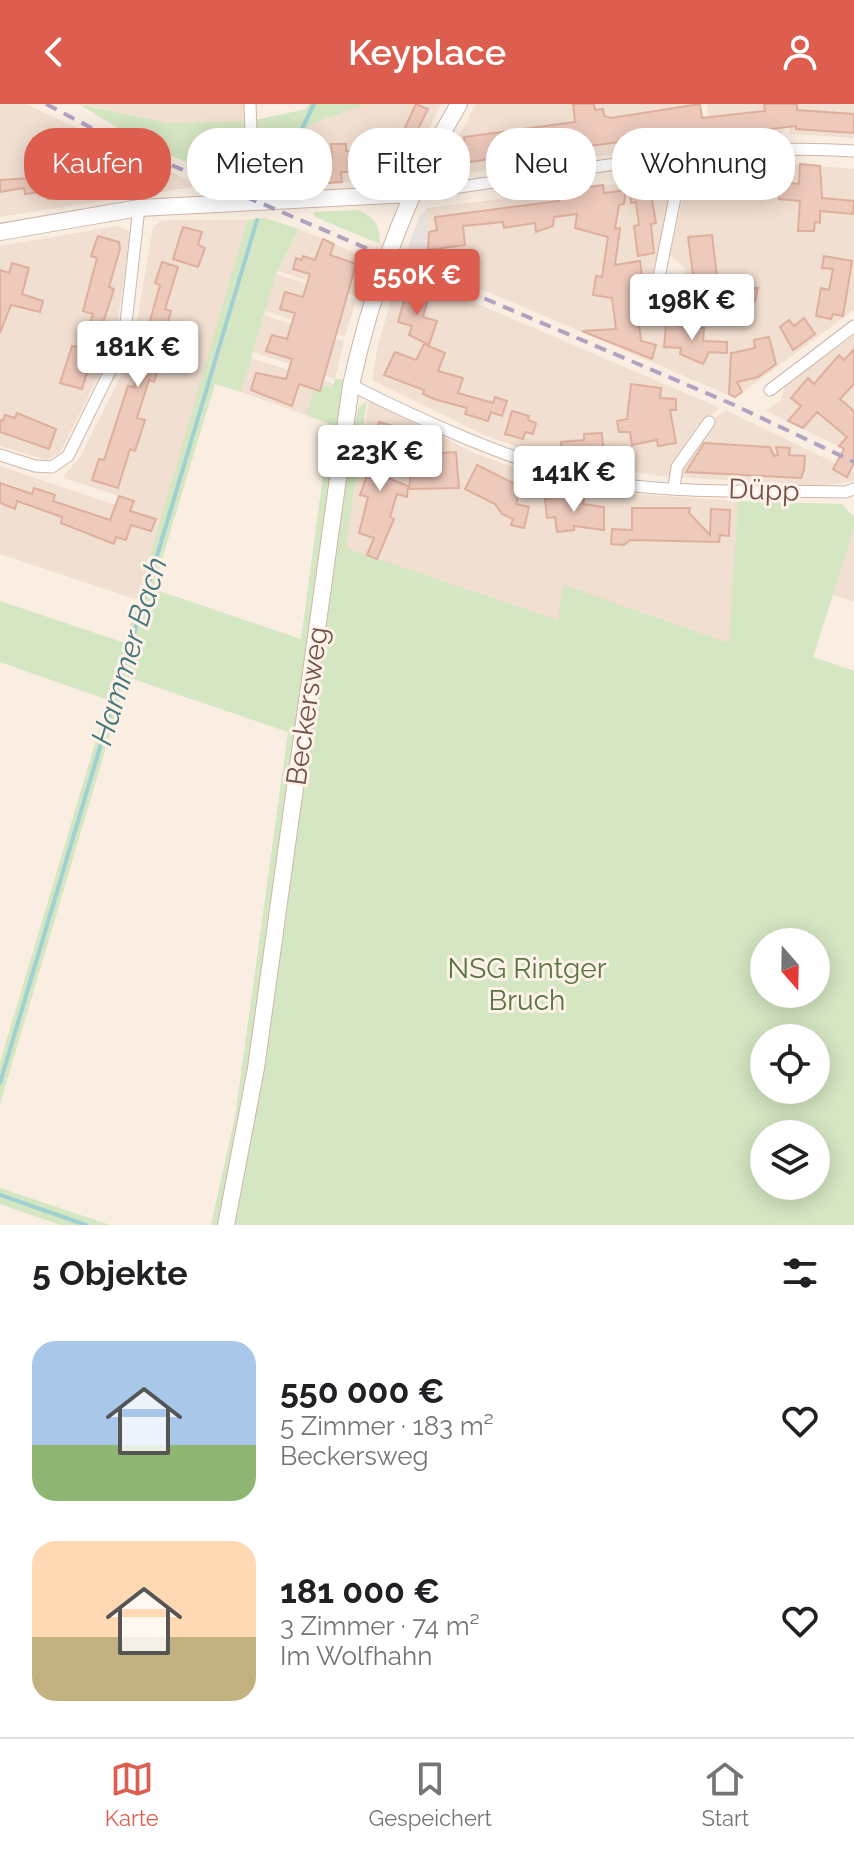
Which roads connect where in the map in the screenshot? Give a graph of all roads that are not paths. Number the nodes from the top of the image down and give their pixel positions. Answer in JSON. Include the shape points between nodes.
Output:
{"nodes":[{"id":1,"x":250,"y":104,"type":"edge"},
{"id":2,"x":459,"y":104,"type":"edge"},
{"id":3,"x":446,"y":128,"type":"edge"},
{"id":4,"x":795,"y":148,"type":"edge"},
{"id":5,"x":854,"y":151,"type":"edge"},
{"id":6,"x":612,"y":167,"type":"edge"},
{"id":7,"x":470,"y":186,"type":"edge"},
{"id":8,"x":348,"y":197,"type":"edge"},
{"id":9,"x":409,"y":200,"type":"edge"},
{"id":10,"x":675,"y":200,"type":"edge"},
{"id":11,"x":261,"y":202,"type":"junction"},
{"id":12,"x":139,"y":208,"type":"junction"},
{"id":13,"x":0,"y":232,"type":"edge"},
{"id":14,"x":685,"y":313,"type":"dead end"},
{"id":15,"x":854,"y":326,"type":"edge"},
{"id":16,"x":351,"y":385,"type":"junction"},
{"id":17,"x":770,"y":390,"type":"dead end"},
{"id":18,"x":709,"y":422,"type":"dead end"},
{"id":19,"x":0,"y":455,"type":"edge"},
{"id":20,"x":674,"y":487,"type":"junction"},
{"id":21,"x":854,"y":489,"type":"edge"},
{"id":22,"x":226,"y":1225,"type":"edge"}],
"edges":[{"from":1,"to":11,"type":"street","via":[[253,184]]},
{"from":2,"to":3,"type":"street","name":"Beckersweg"},
{"from":4,"to":5,"type":"street"},
{"from":6,"to":7,"type":"street"},
{"from":8,"to":11,"type":"street"},
{"from":9,"to":16,"type":"street","name":"Beckersweg","via":[[371,302]]},
{"from":10,"to":14,"type":"street","via":[[653,307]]},
{"from":11,"to":12,"type":"street"},
{"from":12,"to":13,"type":"street"},
{"from":12,"to":19,"type":"street","via":[[126,323],[114,363],[68,456],[52,467]]},
{"from":15,"to":17,"type":"street"},
{"from":16,"to":20,"type":"street","name":"Düpp","via":[[528,462],[586,478]]},
{"from":16,"to":22,"type":"street","name":"Beckersweg","via":[[256,1068]]},
{"from":18,"to":20,"type":"street","via":[[677,467]]},
{"from":20,"to":21,"type":"street","name":"Düpp"}]}
